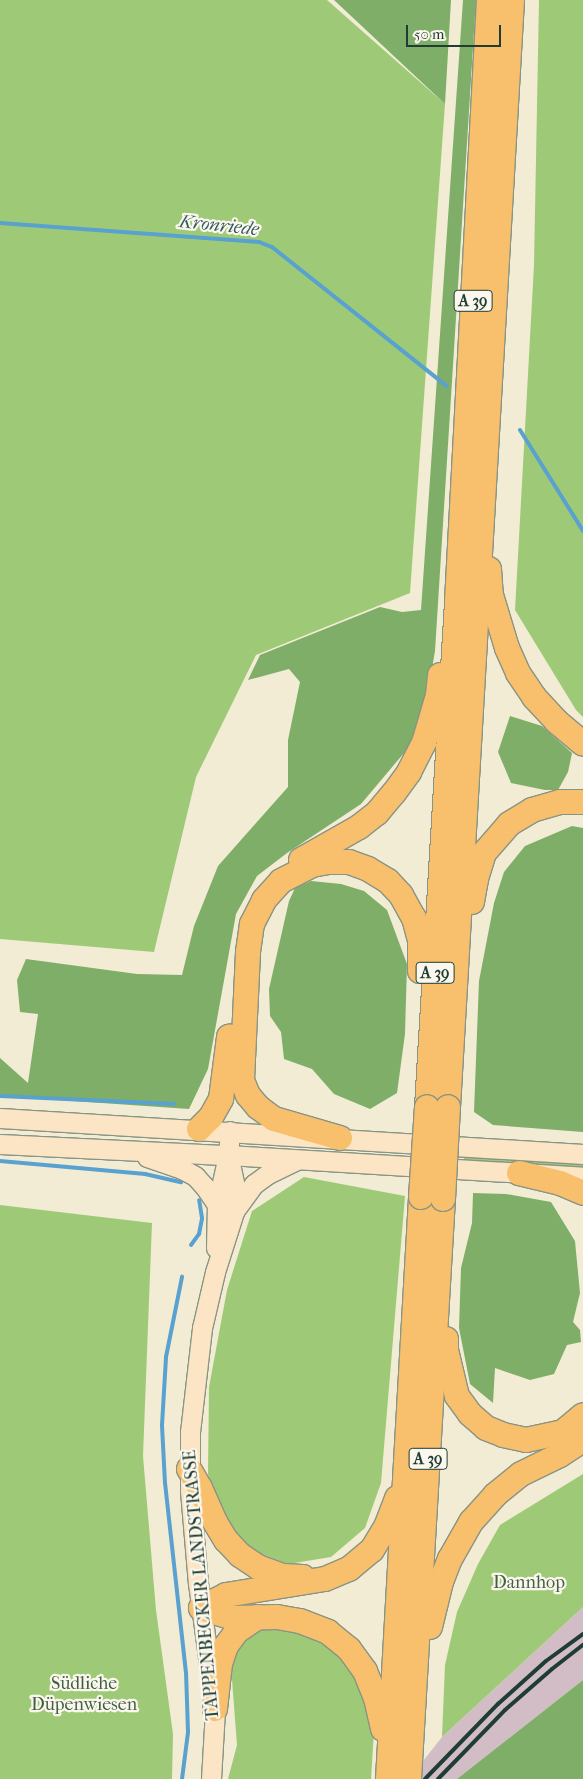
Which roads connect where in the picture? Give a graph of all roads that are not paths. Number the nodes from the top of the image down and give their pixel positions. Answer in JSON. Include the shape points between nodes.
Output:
{"nodes":[{"id":1,"x":489,"y":0,"type":"edge"},
{"id":2,"x":512,"y":0,"type":"edge"},
{"id":3,"x":486,"y":418,"type":"junction"},
{"id":4,"x":457,"y":602,"type":"junction"},
{"id":5,"x":583,"y":744,"type":"edge"},
{"id":6,"x":583,"y":802,"type":"edge"},
{"id":7,"x":456,"y":971,"type":"junction"},
{"id":8,"x":437,"y":1107,"type":"junction"},
{"id":9,"x":0,"y":1118,"type":"edge"},
{"id":10,"x":199,"y":1129,"type":"junction"},
{"id":11,"x":230,"y":1131,"type":"junction"},
{"id":12,"x":340,"y":1138,"type":"junction"},
{"id":13,"x":0,"y":1144,"type":"edge"},
{"id":14,"x":130,"y":1151,"type":"junction"},
{"id":15,"x":583,"y":1154,"type":"edge"},
{"id":16,"x":228,"y":1155,"type":"junction"},
{"id":17,"x":299,"y":1160,"type":"junction"},
{"id":18,"x":519,"y":1172,"type":"junction"},
{"id":19,"x":583,"y":1177,"type":"edge"},
{"id":20,"x":583,"y":1193,"type":"edge"},
{"id":21,"x":432,"y":1198,"type":"junction"},
{"id":22,"x":225,"y":1208,"type":"junction"},
{"id":23,"x":439,"y":1265,"type":"junction"},
{"id":24,"x":583,"y":1415,"type":"edge"},
{"id":25,"x":583,"y":1440,"type":"edge"},
{"id":26,"x":406,"y":1460,"type":"junction"},
{"id":27,"x":189,"y":1469,"type":"junction"},
{"id":28,"x":325,"y":1578,"type":"junction"},
{"id":29,"x":201,"y":1608,"type":"junction"},
{"id":30,"x":258,"y":1617,"type":"junction"},
{"id":31,"x":417,"y":1653,"type":"junction"},
{"id":32,"x":215,"y":1708,"type":"junction"},
{"id":33,"x":389,"y":1754,"type":"junction"},
{"id":34,"x":410,"y":1774,"type":"edge"},
{"id":35,"x":211,"y":1779,"type":"edge"},
{"id":36,"x":388,"y":1779,"type":"edge"}],
"edges":[{"from":1,"to":4,"type":"highway","number":"A 39"},
{"from":2,"to":3,"type":"highway","number":"A 39"},
{"from":3,"to":5,"type":"highway","via":[[493,488],[489,566],[491,595],[518,673],[556,721]]},
{"from":3,"to":7,"type":"highway","number":"A 39"},
{"from":4,"to":8,"type":"highway","number":"A 39"},
{"from":4,"to":10,"type":"highway","via":[[447,620],[438,696],[424,743],[409,772],[382,806],[359,827],[275,876],[241,923],[225,1081],[218,1106]]},
{"from":6,"to":7,"type":"highway","via":[[560,802],[532,810],[509,824],[484,853],[476,880],[469,944]]},
{"from":7,"to":8,"type":"highway","number":"A 39"},
{"from":8,"to":12,"type":"highway","via":[[418,1082],[420,941],[414,918],[401,895],[368,868],[349,862],[312,865],[280,882],[264,900],[252,924],[244,988],[242,1080],[248,1095],[274,1119]]},
{"from":8,"to":21,"type":"highway","number":"A 39","bridge":true},
{"from":9,"to":10,"type":"main road"},
{"from":10,"to":11,"type":"main road"},
{"from":11,"to":12,"type":"main road"},
{"from":11,"to":16,"type":"main road","name":"TAPPENBECKER LANDSTRASSE"},
{"from":12,"to":15,"type":"main road"},
{"from":13,"to":14,"type":"main road"},
{"from":14,"to":16,"type":"main road"},
{"from":14,"to":22,"type":"main road","via":[[195,1176]]},
{"from":16,"to":17,"type":"main road"},
{"from":16,"to":22,"type":"main road","name":"TAPPENBECKER LANDSTRASSE"},
{"from":17,"to":18,"type":"main road"},
{"from":17,"to":22,"type":"main road","via":[[254,1184]]},
{"from":18,"to":19,"type":"main road"},
{"from":18,"to":20,"type":"highway"},
{"from":21,"to":23,"type":"highway","number":"A 39"},
{"from":21,"to":26,"type":"highway","number":"A 39"},
{"from":22,"to":27,"type":"main road","name":"TAPPENBECKER LANDSTRASSE","via":[[202,1328]]},
{"from":23,"to":24,"type":"highway","via":[[446,1306],[446,1350],[457,1396],[470,1414],[486,1428],[526,1440],[563,1432]]},
{"from":23,"to":31,"type":"highway","number":"A 39"},
{"from":25,"to":31,"type":"highway","via":[[521,1474],[495,1495],[471,1522],[450,1559],[430,1627]]},
{"from":26,"to":28,"type":"highway","via":[[396,1502],[372,1550],[348,1569]]},
{"from":26,"to":33,"type":"highway","number":"A 39"},
{"from":27,"to":28,"type":"highway","via":[[215,1522],[240,1555],[258,1567],[283,1576]]},
{"from":27,"to":29,"type":"main road","name":"TAPPENBECKER LANDSTRASSE"},
{"from":28,"to":29,"type":"highway","via":[[226,1595]]},
{"from":29,"to":30,"type":"highway","via":[[233,1618]]},
{"from":29,"to":32,"type":"main road","name":"TAPPENBECKER LANDSTRASSE"},
{"from":30,"to":32,"type":"highway","via":[[237,1631],[226,1646],[220,1664]]},
{"from":30,"to":33,"type":"highway","via":[[300,1621],[328,1632],[349,1649],[365,1671],[376,1698]]},
{"from":31,"to":34,"type":"highway","number":"A 39"},
{"from":32,"to":35,"type":"main road","name":"TAPPENBECKER LANDSTRASSE"},
{"from":33,"to":36,"type":"highway","number":"A 39"}]}
